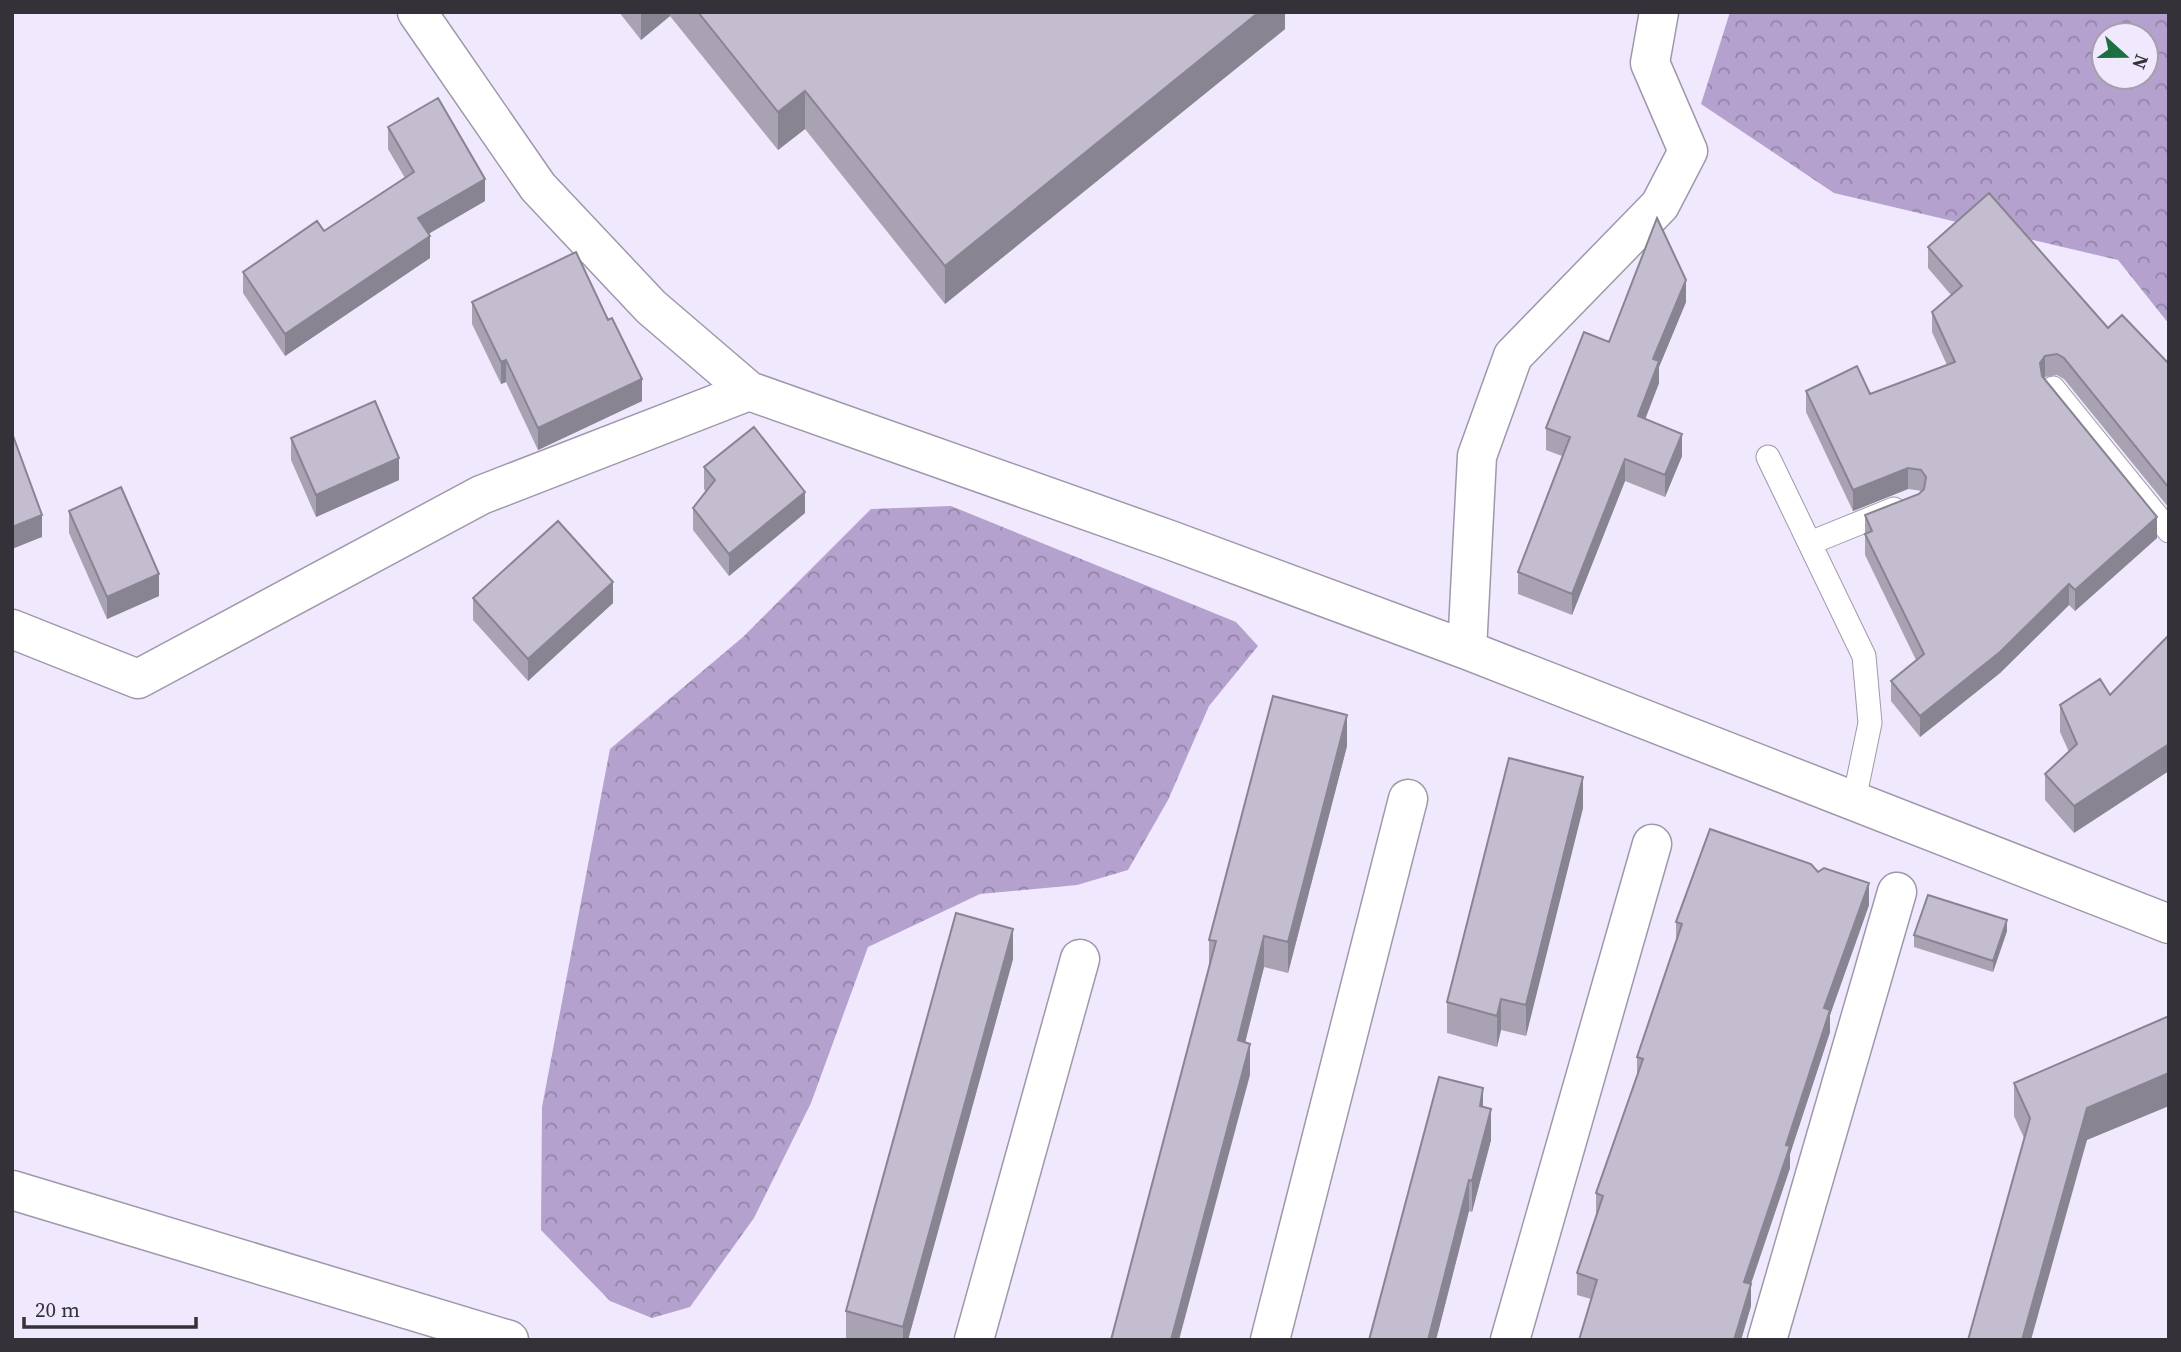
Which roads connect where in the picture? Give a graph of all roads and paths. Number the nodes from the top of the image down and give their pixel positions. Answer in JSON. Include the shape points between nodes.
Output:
{"nodes":[{"id":1,"x":417,"y":12,"type":"edge"},
{"id":2,"x":1659,"y":12,"type":"edge"},
{"id":3,"x":2053,"y":388,"type":"edge"},
{"id":4,"x":749,"y":391,"type":"junction"},
{"id":5,"x":1768,"y":457,"type":"dead end"},
{"id":6,"x":1913,"y":502,"type":"edge"},
{"id":7,"x":2169,"y":531,"type":"edge"},
{"id":8,"x":1810,"y":543,"type":"junction"},
{"id":9,"x":12,"y":629,"type":"edge"},
{"id":10,"x":1467,"y":650,"type":"junction"},
{"id":11,"x":1408,"y":799,"type":"dead end"},
{"id":12,"x":1853,"y":800,"type":"junction"},
{"id":13,"x":1652,"y":844,"type":"dead end"},
{"id":14,"x":1897,"y":891,"type":"dead end"},
{"id":15,"x":2169,"y":924,"type":"edge"},
{"id":16,"x":1080,"y":959,"type":"dead end"},
{"id":17,"x":12,"y":1190,"type":"edge"},
{"id":18,"x":509,"y":1340,"type":"edge"},
{"id":19,"x":974,"y":1340,"type":"edge"},
{"id":20,"x":1270,"y":1340,"type":"edge"},
{"id":21,"x":1510,"y":1340,"type":"edge"},
{"id":22,"x":1767,"y":1340,"type":"edge"}],
"edges":[{"from":1,"to":4,"type":"street","via":[[538,187],[651,307]]},
{"from":2,"to":10,"type":"street","via":[[1650,63],[1688,151],[1660,205],[1513,356],[1477,456]]},
{"from":3,"to":7,"type":"lane"},
{"from":4,"to":9,"type":"street","via":[[481,495],[138,679]]},
{"from":4,"to":10,"type":"street"},
{"from":5,"to":8,"type":"lane"},
{"from":6,"to":8,"type":"lane"},
{"from":8,"to":12,"type":"lane","via":[[1864,656],[1870,723]]},
{"from":10,"to":12,"type":"street"},
{"from":11,"to":20,"type":"street"},
{"from":12,"to":15,"type":"street"},
{"from":13,"to":21,"type":"street"},
{"from":14,"to":22,"type":"street"},
{"from":16,"to":19,"type":"street"},
{"from":17,"to":18,"type":"street"}]}
